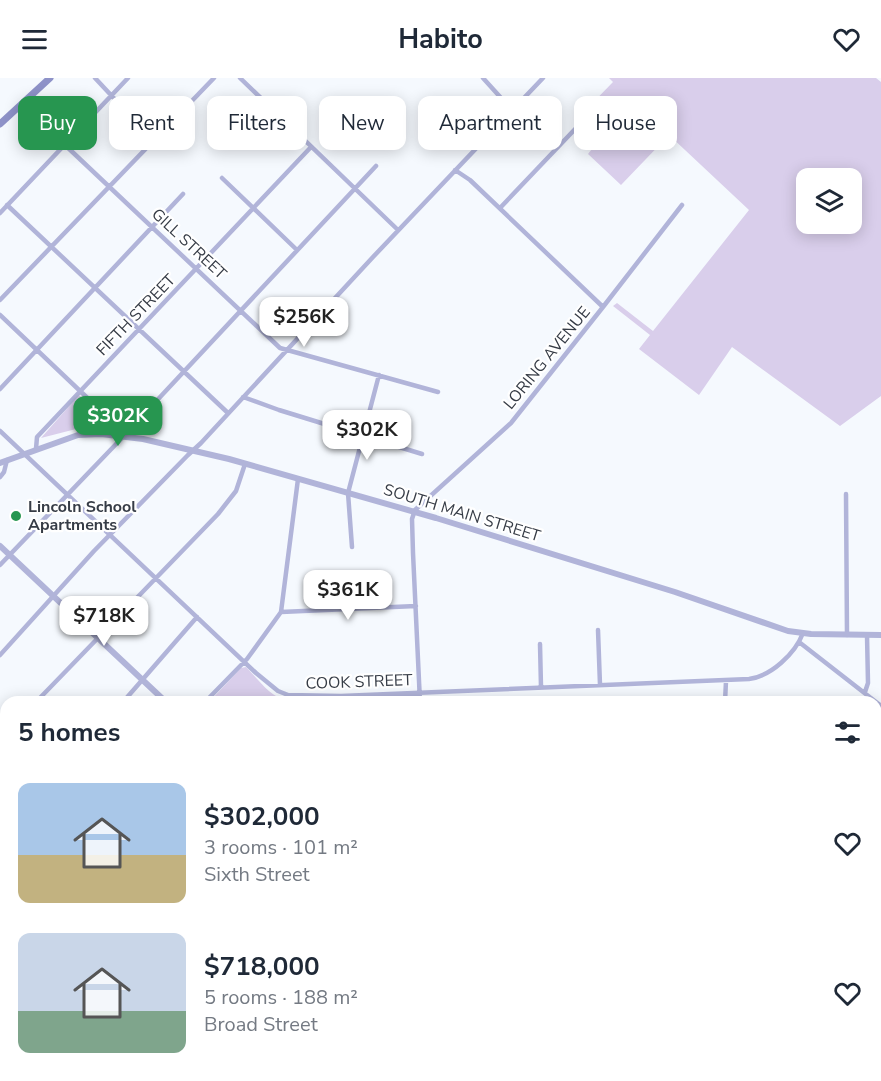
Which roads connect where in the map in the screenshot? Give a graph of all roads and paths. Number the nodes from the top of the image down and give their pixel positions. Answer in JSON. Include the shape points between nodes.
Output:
{"nodes":[{"id":1,"x":50,"y":78,"type":"edge"},
{"id":2,"x":95,"y":78,"type":"edge"},
{"id":3,"x":128,"y":78,"type":"edge"},
{"id":4,"x":214,"y":78,"type":"edge"},
{"id":5,"x":240,"y":78,"type":"edge"},
{"id":6,"x":483,"y":78,"type":"edge"},
{"id":7,"x":543,"y":78,"type":"edge"},
{"id":8,"x":111,"y":96,"type":"edge"},
{"id":9,"x":113,"y":96,"type":"edge"},
{"id":10,"x":499,"y":96,"type":"edge"},
{"id":11,"x":526,"y":96,"type":"edge"},
{"id":12,"x":195,"y":97,"type":"edge"},
{"id":13,"x":109,"y":100,"type":"edge"},
{"id":14,"x":97,"y":112,"type":"edge"},
{"id":15,"x":0,"y":124,"type":"edge"},
{"id":16,"x":574,"y":130,"type":"edge"},
{"id":17,"x":311,"y":147,"type":"junction"},
{"id":18,"x":60,"y":150,"type":"edge"},
{"id":19,"x":70,"y":150,"type":"edge"},
{"id":20,"x":143,"y":150,"type":"edge"},
{"id":21,"x":474,"y":150,"type":"edge"},
{"id":22,"x":376,"y":166,"type":"dead end"},
{"id":23,"x":455,"y":170,"type":"junction"},
{"id":24,"x":222,"y":178,"type":"dead end"},
{"id":25,"x":109,"y":186,"type":"junction"},
{"id":26,"x":355,"y":189,"type":"junction"},
{"id":27,"x":183,"y":194,"type":"dead end"},
{"id":28,"x":7,"y":205,"type":"junction"},
{"id":29,"x":682,"y":205,"type":"dead end"},
{"id":30,"x":253,"y":208,"type":"junction"},
{"id":31,"x":500,"y":208,"type":"junction"},
{"id":32,"x":0,"y":213,"type":"edge"},
{"id":33,"x":152,"y":226,"type":"junction"},
{"id":34,"x":398,"y":230,"type":"junction"},
{"id":35,"x":52,"y":246,"type":"junction"},
{"id":36,"x":297,"y":250,"type":"junction"},
{"id":37,"x":196,"y":269,"type":"junction"},
{"id":38,"x":94,"y":288,"type":"junction"},
{"id":39,"x":0,"y":300,"type":"edge"},
{"id":40,"x":603,"y":307,"type":"junction"},
{"id":41,"x":240,"y":311,"type":"junction"},
{"id":42,"x":0,"y":315,"type":"edge"},
{"id":43,"x":139,"y":330,"type":"junction"},
{"id":44,"x":287,"y":349,"type":"junction"},
{"id":45,"x":37,"y":350,"type":"junction"},
{"id":46,"x":182,"y":372,"type":"junction"},
{"id":47,"x":379,"y":375,"type":"junction"},
{"id":48,"x":0,"y":389,"type":"edge"},
{"id":49,"x":80,"y":391,"type":"junction"},
{"id":50,"x":438,"y":392,"type":"dead end"},
{"id":51,"x":243,"y":397,"type":"junction"},
{"id":52,"x":228,"y":413,"type":"junction"},
{"id":53,"x":0,"y":430,"type":"edge"},
{"id":54,"x":123,"y":436,"type":"junction"},
{"id":55,"x":363,"y":436,"type":"junction"},
{"id":56,"x":36,"y":449,"type":"junction"},
{"id":57,"x":193,"y":450,"type":"junction"},
{"id":58,"x":24,"y":454,"type":"junction"},
{"id":59,"x":422,"y":454,"type":"dead end"},
{"id":60,"x":8,"y":460,"type":"junction"},
{"id":61,"x":0,"y":463,"type":"edge"},
{"id":62,"x":245,"y":464,"type":"junction"},
{"id":63,"x":0,"y":477,"type":"edge"},
{"id":64,"x":298,"y":479,"type":"junction"},
{"id":65,"x":348,"y":493,"type":"junction"},
{"id":66,"x":67,"y":494,"type":"junction"},
{"id":67,"x":846,"y":494,"type":"dead end"},
{"id":68,"x":414,"y":512,"type":"junction"},
{"id":69,"x":111,"y":535,"type":"junction"},
{"id":70,"x":0,"y":546,"type":"edge"},
{"id":71,"x":352,"y":547,"type":"dead end"},
{"id":72,"x":10,"y":555,"type":"junction"},
{"id":73,"x":0,"y":565,"type":"edge"},
{"id":74,"x":156,"y":577,"type":"junction"},
{"id":75,"x":53,"y":596,"type":"junction"},
{"id":76,"x":416,"y":606,"type":"junction"},
{"id":77,"x":281,"y":612,"type":"junction"},
{"id":78,"x":197,"y":617,"type":"junction"},
{"id":79,"x":598,"y":630,"type":"dead end"},
{"id":80,"x":803,"y":633,"type":"junction"},
{"id":81,"x":847,"y":635,"type":"junction"},
{"id":82,"x":867,"y":635,"type":"junction"},
{"id":83,"x":881,"y":636,"type":"edge"},
{"id":84,"x":98,"y":638,"type":"junction"},
{"id":85,"x":799,"y":642,"type":"junction"},
{"id":86,"x":540,"y":644,"type":"dead end"},
{"id":87,"x":0,"y":655,"type":"edge"},
{"id":88,"x":244,"y":662,"type":"junction"},
{"id":89,"x":142,"y":680,"type":"junction"},
{"id":90,"x":726,"y":681,"type":"junction"},
{"id":91,"x":600,"y":685,"type":"junction"},
{"id":92,"x":541,"y":687,"type":"junction"},
{"id":93,"x":421,"y":692,"type":"junction"},
{"id":94,"x":865,"y":692,"type":"junction"},
{"id":95,"x":42,"y":696,"type":"edge"},
{"id":96,"x":128,"y":696,"type":"edge"},
{"id":97,"x":159,"y":696,"type":"edge"},
{"id":98,"x":211,"y":696,"type":"edge"},
{"id":99,"x":421,"y":696,"type":"edge"},
{"id":100,"x":725,"y":696,"type":"edge"},
{"id":101,"x":869,"y":696,"type":"edge"}],
"edges":[{"from":1,"to":15,"type":"main road"},
{"from":2,"to":8,"type":"street"},
{"from":3,"to":9,"type":"street"},
{"from":4,"to":12,"type":"street"},
{"from":5,"to":17,"type":"street"},
{"from":6,"to":10,"type":"street"},
{"from":7,"to":11,"type":"street"},
{"from":13,"to":14,"type":"street"},
{"from":16,"to":31,"type":"street"},
{"from":17,"to":26,"type":"street"},
{"from":17,"to":30,"type":"street","name":"FIFTH STREET"},
{"from":18,"to":28,"type":"street"},
{"from":19,"to":25,"type":"street","name":"GILL STREET"},
{"from":20,"to":25,"type":"street"},
{"from":21,"to":23,"type":"street"},
{"from":22,"to":26,"type":"street"},
{"from":23,"to":31,"type":"street","name":"LORING AVENUE"},
{"from":23,"to":34,"type":"street"},
{"from":24,"to":30,"type":"street"},
{"from":25,"to":33,"type":"street","name":"GILL STREET"},
{"from":25,"to":35,"type":"street"},
{"from":26,"to":34,"type":"street"},
{"from":26,"to":36,"type":"street"},
{"from":27,"to":33,"type":"street"},
{"from":28,"to":32,"type":"street"},
{"from":28,"to":35,"type":"street"},
{"from":29,"to":40,"type":"street"},
{"from":30,"to":36,"type":"street"},
{"from":30,"to":37,"type":"street","name":"FIFTH STREET"},
{"from":31,"to":40,"type":"street","name":"LORING AVENUE"},
{"from":33,"to":37,"type":"street","name":"GILL STREET"},
{"from":33,"to":38,"type":"street"},
{"from":34,"to":44,"type":"street"},
{"from":35,"to":38,"type":"street"},
{"from":35,"to":39,"type":"street"},
{"from":36,"to":41,"type":"street"},
{"from":37,"to":41,"type":"street","name":"GILL STREET"},
{"from":37,"to":43,"type":"street","name":"FIFTH STREET"},
{"from":38,"to":43,"type":"street"},
{"from":38,"to":45,"type":"street"},
{"from":40,"to":68,"type":"street","name":"LORING AVENUE","via":[[511,423]]},
{"from":41,"to":44,"type":"street","name":"GILL STREET","via":[[277,346]]},
{"from":41,"to":46,"type":"street"},
{"from":42,"to":45,"type":"street"},
{"from":43,"to":46,"type":"street"},
{"from":43,"to":49,"type":"street","name":"FIFTH STREET"},
{"from":44,"to":47,"type":"street","name":"GILL STREET"},
{"from":44,"to":51,"type":"street"},
{"from":45,"to":48,"type":"street"},
{"from":45,"to":49,"type":"street"},
{"from":46,"to":52,"type":"street"},
{"from":46,"to":54,"type":"street"},
{"from":47,"to":50,"type":"street","name":"GILL STREET"},
{"from":47,"to":55,"type":"street"},
{"from":49,"to":54,"type":"street"},
{"from":49,"to":56,"type":"street","name":"FIFTH STREET","via":[[36,436]]},
{"from":51,"to":52,"type":"street"},
{"from":51,"to":55,"type":"street"},
{"from":52,"to":57,"type":"street"},
{"from":53,"to":58,"type":"street","name":"COOK STREET"},
{"from":54,"to":56,"type":"street","name":"SOUTH MAIN STREET","via":[[88,434]]},
{"from":54,"to":57,"type":"street","name":"SOUTH MAIN STREET"},
{"from":54,"to":66,"type":"street"},
{"from":55,"to":59,"type":"street"},
{"from":55,"to":65,"type":"street"},
{"from":56,"to":58,"type":"street","name":"SOUTH MAIN STREET"},
{"from":57,"to":62,"type":"street","name":"SOUTH MAIN STREET"},
{"from":57,"to":69,"type":"street"},
{"from":58,"to":60,"type":"street","name":"SOUTH MAIN STREET"},
{"from":58,"to":66,"type":"street","name":"COOK STREET"},
{"from":60,"to":61,"type":"street","name":"SOUTH MAIN STREET"},
{"from":60,"to":63,"type":"street"},
{"from":62,"to":64,"type":"street","name":"SOUTH MAIN STREET"},
{"from":62,"to":74,"type":"street","via":[[231,498]]},
{"from":64,"to":65,"type":"street","name":"SOUTH MAIN STREET"},
{"from":64,"to":77,"type":"street"},
{"from":65,"to":68,"type":"street","name":"SOUTH MAIN STREET"},
{"from":65,"to":71,"type":"street"},
{"from":66,"to":69,"type":"street","name":"COOK STREET"},
{"from":66,"to":72,"type":"street"},
{"from":67,"to":81,"type":"street"},
{"from":68,"to":76,"type":"street"},
{"from":68,"to":80,"type":"street","name":"SOUTH MAIN STREET"},
{"from":69,"to":74,"type":"street","name":"COOK STREET"},
{"from":69,"to":75,"type":"street"},
{"from":70,"to":72,"type":"street"},
{"from":72,"to":73,"type":"street"},
{"from":72,"to":75,"type":"street"},
{"from":74,"to":78,"type":"street","name":"COOK STREET"},
{"from":74,"to":84,"type":"street"},
{"from":75,"to":84,"type":"street"},
{"from":75,"to":87,"type":"street"},
{"from":76,"to":77,"type":"street"},
{"from":76,"to":93,"type":"street"},
{"from":77,"to":88,"type":"street"},
{"from":78,"to":88,"type":"street","name":"COOK STREET"},
{"from":78,"to":89,"type":"street"},
{"from":79,"to":91,"type":"street"},
{"from":80,"to":81,"type":"street","name":"SOUTH MAIN STREET"},
{"from":80,"to":85,"type":"street","name":"COOK STREET"},
{"from":81,"to":82,"type":"street","name":"SOUTH MAIN STREET"},
{"from":82,"to":83,"type":"street","name":"SOUTH MAIN STREET"},
{"from":82,"to":94,"type":"street"},
{"from":84,"to":89,"type":"street"},
{"from":84,"to":95,"type":"street"},
{"from":85,"to":90,"type":"street","name":"COOK STREET","via":[[764,675]]},
{"from":85,"to":94,"type":"street"},
{"from":86,"to":92,"type":"street"},
{"from":88,"to":93,"type":"street","name":"COOK STREET","via":[[288,695]]},
{"from":88,"to":98,"type":"street"},
{"from":89,"to":96,"type":"street"},
{"from":89,"to":97,"type":"street"},
{"from":90,"to":91,"type":"street","name":"COOK STREET"},
{"from":90,"to":100,"type":"street"},
{"from":91,"to":92,"type":"street","name":"COOK STREET"},
{"from":92,"to":93,"type":"street","name":"COOK STREET"},
{"from":93,"to":99,"type":"street"},
{"from":94,"to":101,"type":"street"}]}
